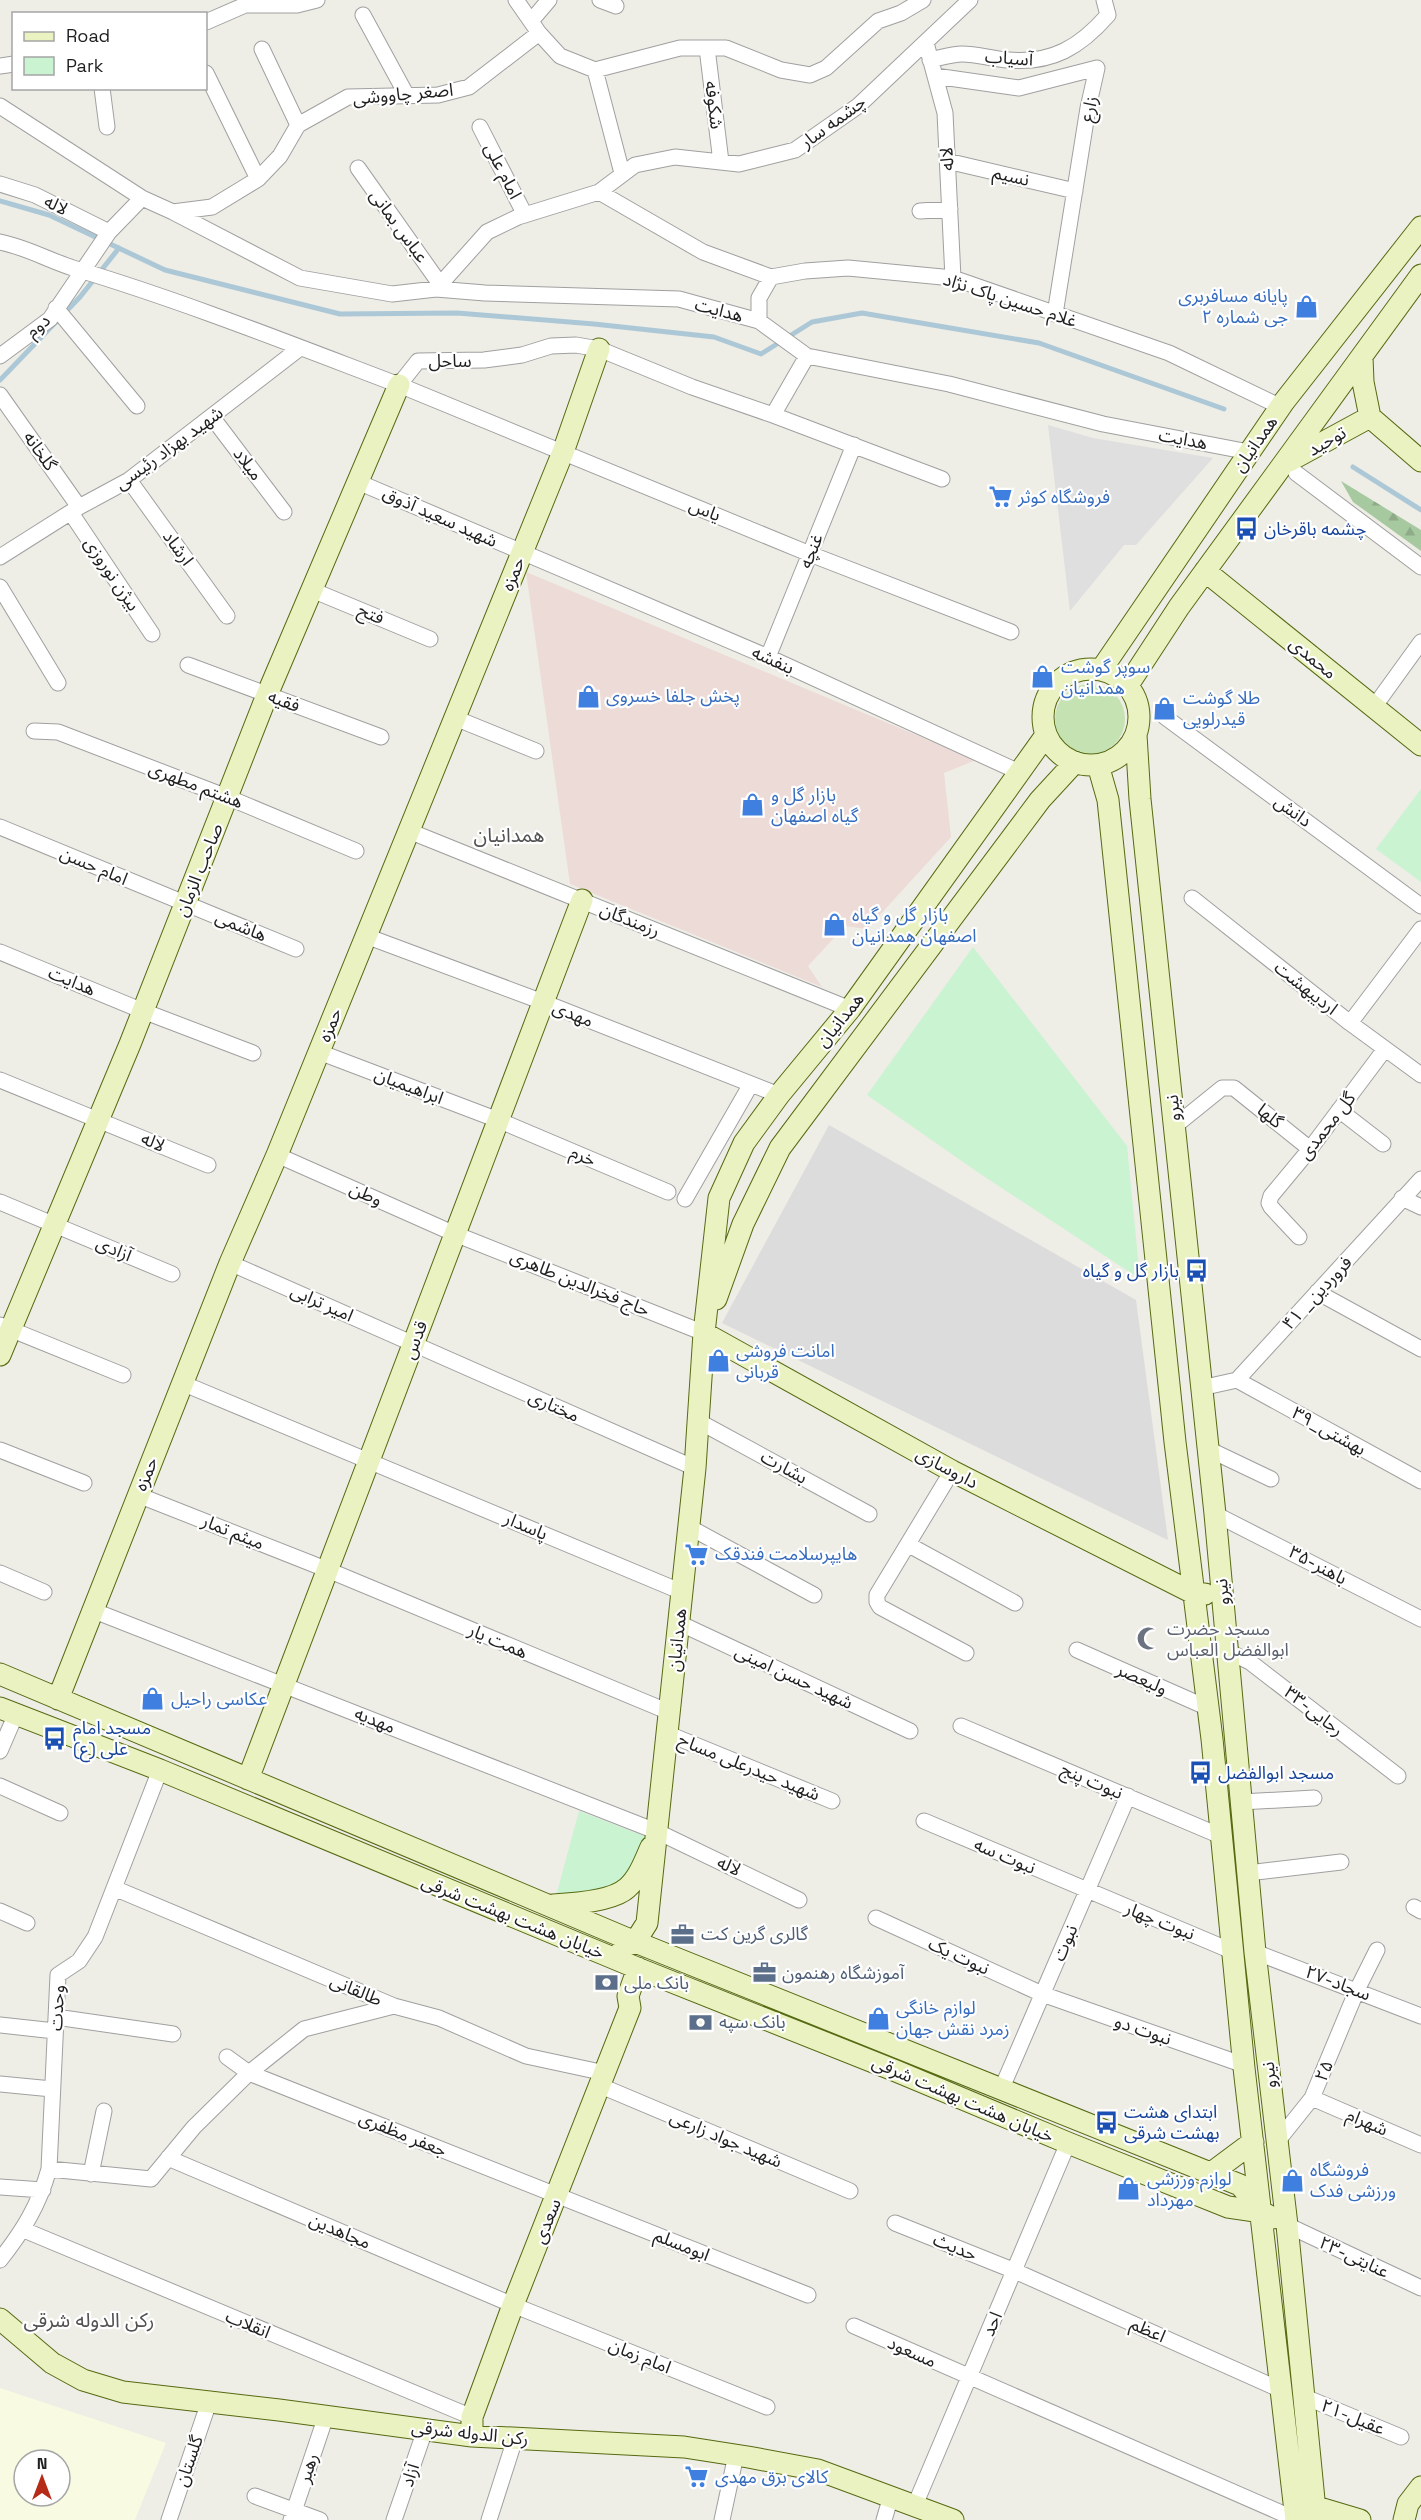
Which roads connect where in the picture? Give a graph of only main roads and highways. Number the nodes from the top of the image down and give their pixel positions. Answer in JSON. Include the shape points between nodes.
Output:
{"nodes":[{"id":1,"x":1421,"y":227,"type":"edge"},
{"id":2,"x":1421,"y":275,"type":"edge"},
{"id":3,"x":599,"y":349,"type":"road end"},
{"id":4,"x":1362,"y":357,"type":"junction"},
{"id":5,"x":399,"y":385,"type":"road end"},
{"id":6,"x":1370,"y":417,"type":"junction"},
{"id":7,"x":1421,"y":461,"type":"edge"},
{"id":8,"x":1290,"y":468,"type":"junction"},
{"id":9,"x":1205,"y":571,"type":"junction"},
{"id":10,"x":1101,"y":670,"type":"junction"},
{"id":11,"x":1128,"y":685,"type":"junction"},
{"id":12,"x":1046,"y":735,"type":"junction"},
{"id":13,"x":1136,"y":735,"type":"junction"},
{"id":14,"x":1421,"y":745,"type":"edge"},
{"id":15,"x":1075,"y":762,"type":"junction"},
{"id":16,"x":1098,"y":765,"type":"junction"},
{"id":17,"x":1140,"y":799,"type":"junction"},
{"id":18,"x":1108,"y":800,"type":"junction"},
{"id":19,"x":582,"y":900,"type":"road end"},
{"id":20,"x":5,"y":1327,"type":"edge"},
{"id":21,"x":704,"y":1333,"type":"junction"},
{"id":22,"x":0,"y":1355,"type":"edge"},
{"id":23,"x":1195,"y":1594,"type":"junction"},
{"id":24,"x":1222,"y":1594,"type":"junction"},
{"id":25,"x":0,"y":1674,"type":"edge"},
{"id":26,"x":58,"y":1699,"type":"junction"},
{"id":27,"x":8,"y":1711,"type":"edge"},
{"id":28,"x":248,"y":1779,"type":"junction"},
{"id":29,"x":658,"y":1832,"type":"junction"},
{"id":30,"x":549,"y":1905,"type":"junction"},
{"id":31,"x":647,"y":1923,"type":"junction"},
{"id":32,"x":635,"y":1942,"type":"junction"},
{"id":33,"x":596,"y":1951,"type":"junction"},
{"id":34,"x":658,"y":1951,"type":"junction"},
{"id":35,"x":645,"y":1971,"type":"junction"},
{"id":36,"x":1253,"y":2142,"type":"junction"},
{"id":37,"x":1210,"y":2174,"type":"junction"},
{"id":38,"x":1240,"y":2185,"type":"junction"},
{"id":39,"x":1228,"y":2207,"type":"junction"},
{"id":40,"x":1262,"y":2212,"type":"junction"},
{"id":41,"x":1287,"y":2225,"type":"junction"},
{"id":42,"x":0,"y":2319,"type":"edge"},
{"id":43,"x":472,"y":2427,"type":"junction"},
{"id":44,"x":1421,"y":2487,"type":"edge"},
{"id":45,"x":1303,"y":2513,"type":"edge"},
{"id":46,"x":953,"y":2520,"type":"edge"},
{"id":47,"x":1360,"y":2520,"type":"edge"},
{"id":48,"x":1404,"y":2520,"type":"edge"}],
"edges":[{"from":1,"to":10,"type":"main road","name":"همدانیان","via":[[1281,407]]},
{"from":2,"to":4,"type":"main road","name":"همدانیان"},
{"from":3,"to":26,"type":"main road","name":"حمزه","via":[[563,452],[230,1263]]},
{"from":4,"to":6,"type":"main road"},
{"from":4,"to":8,"type":"main road","name":"همدانیان"},
{"from":5,"to":20,"type":"main road","name":"صاحب الزمان","via":[[267,695],[99,1119],[55,1224]]},
{"from":6,"to":7,"type":"main road"},
{"from":6,"to":8,"type":"main road","name":"توحید"},
{"from":8,"to":9,"type":"main road","name":"همدانیان"},
{"from":9,"to":11,"type":"main road","name":"همدانیان"},
{"from":9,"to":14,"type":"main road","name":"محمدی"},
{"from":10,"to":11,"type":"main road"},
{"from":10,"to":12,"type":"main road","via":[[1072,673],[1054,687],[1044,706]]},
{"from":11,"to":13,"type":"main road","via":[[1139,709]]},
{"from":12,"to":15,"type":"main road","via":[[1058,751]]},
{"from":12,"to":21,"type":"main road","name":"همدانیان","via":[[850,1009],[778,1095],[744,1143],[719,1198]]},
{"from":13,"to":16,"type":"main road","via":[[1127,749]]},
{"from":13,"to":17,"type":"main road","name":"نیرو"},
{"from":15,"to":16,"type":"main road"},
{"from":15,"to":21,"type":"main road","name":"همدانیان","via":[[1040,800],[780,1148],[743,1224]]},
{"from":16,"to":18,"type":"main road","name":"نیرو"},
{"from":17,"to":18,"type":"main road"},
{"from":17,"to":24,"type":"main road","name":"نیرو"},
{"from":18,"to":23,"type":"main road","name":"نیرو","via":[[1175,1442]]},
{"from":19,"to":28,"type":"main road","name":"قدس"},
{"from":20,"to":22,"type":"main road","name":"صاحب الزمان"},
{"from":21,"to":23,"type":"main road","name":"داروسازی","via":[[952,1471]]},
{"from":21,"to":29,"type":"main road","name":"همدانیان","via":[[695,1468]]},
{"from":23,"to":24,"type":"main road"},
{"from":23,"to":36,"type":"main road","name":"نیرو"},
{"from":24,"to":41,"type":"main road","name":"نیرو"},
{"from":25,"to":26,"type":"main road","name":"خیابان هشت بهشت شرقی"},
{"from":26,"to":28,"type":"main road","name":"خیابان هشت بهشت شرقی"},
{"from":27,"to":33,"type":"main road","name":"خیابان هشت بهشت شرقی"},
{"from":28,"to":30,"type":"main road","name":"خیابان هشت بهشت شرقی"},
{"from":29,"to":30,"type":"main road","via":[[627,1889],[605,1898]]},
{"from":29,"to":31,"type":"main road","name":"همدانیان"},
{"from":30,"to":32,"type":"main road","name":"خیابان هشت بهشت شرقی"},
{"from":31,"to":32,"type":"main road","name":"همدانیان"},
{"from":31,"to":34,"type":"main road"},
{"from":32,"to":33,"type":"main road","via":[[617,1950]]},
{"from":32,"to":34,"type":"main road","name":"خیابان هشت بهشت شرقی"},
{"from":33,"to":35,"type":"main road","name":"خیابان هشت بهشت شرقی"},
{"from":34,"to":37,"type":"main road","name":"خیابان هشت بهشت شرقی"},
{"from":35,"to":39,"type":"main road","name":"خیابان هشت بهشت شرقی"},
{"from":35,"to":43,"type":"main road","name":"سعدی","via":[[628,1996],[630,2008],[513,2305]]},
{"from":36,"to":37,"type":"main road"},
{"from":36,"to":40,"type":"main road","name":"نیرو"},
{"from":37,"to":38,"type":"main road","name":"خیابان هشت بهشت شرقی"},
{"from":38,"to":39,"type":"main road","via":[[1240,2201]]},
{"from":38,"to":40,"type":"main road"},
{"from":39,"to":40,"type":"main road","name":"خیابان هشت بهشت شرقی"},
{"from":40,"to":41,"type":"main road"},
{"from":40,"to":45,"type":"main road","name":"نیرو","via":[[1281,2390]]},
{"from":41,"to":45,"type":"main road","name":"نیرو","via":[[1305,2397]]},
{"from":42,"to":43,"type":"main road","name":"رکن الدوله شرقی","via":[[51,2363],[83,2380],[123,2392],[425,2430]]},
{"from":43,"to":46,"type":"main road","name":"رکن الدوله شرقی","via":[[515,2439],[684,2447],[818,2470]]},
{"from":44,"to":48,"type":"main road","via":[[1408,2504]]},
{"from":45,"to":47,"type":"main road"}]}
